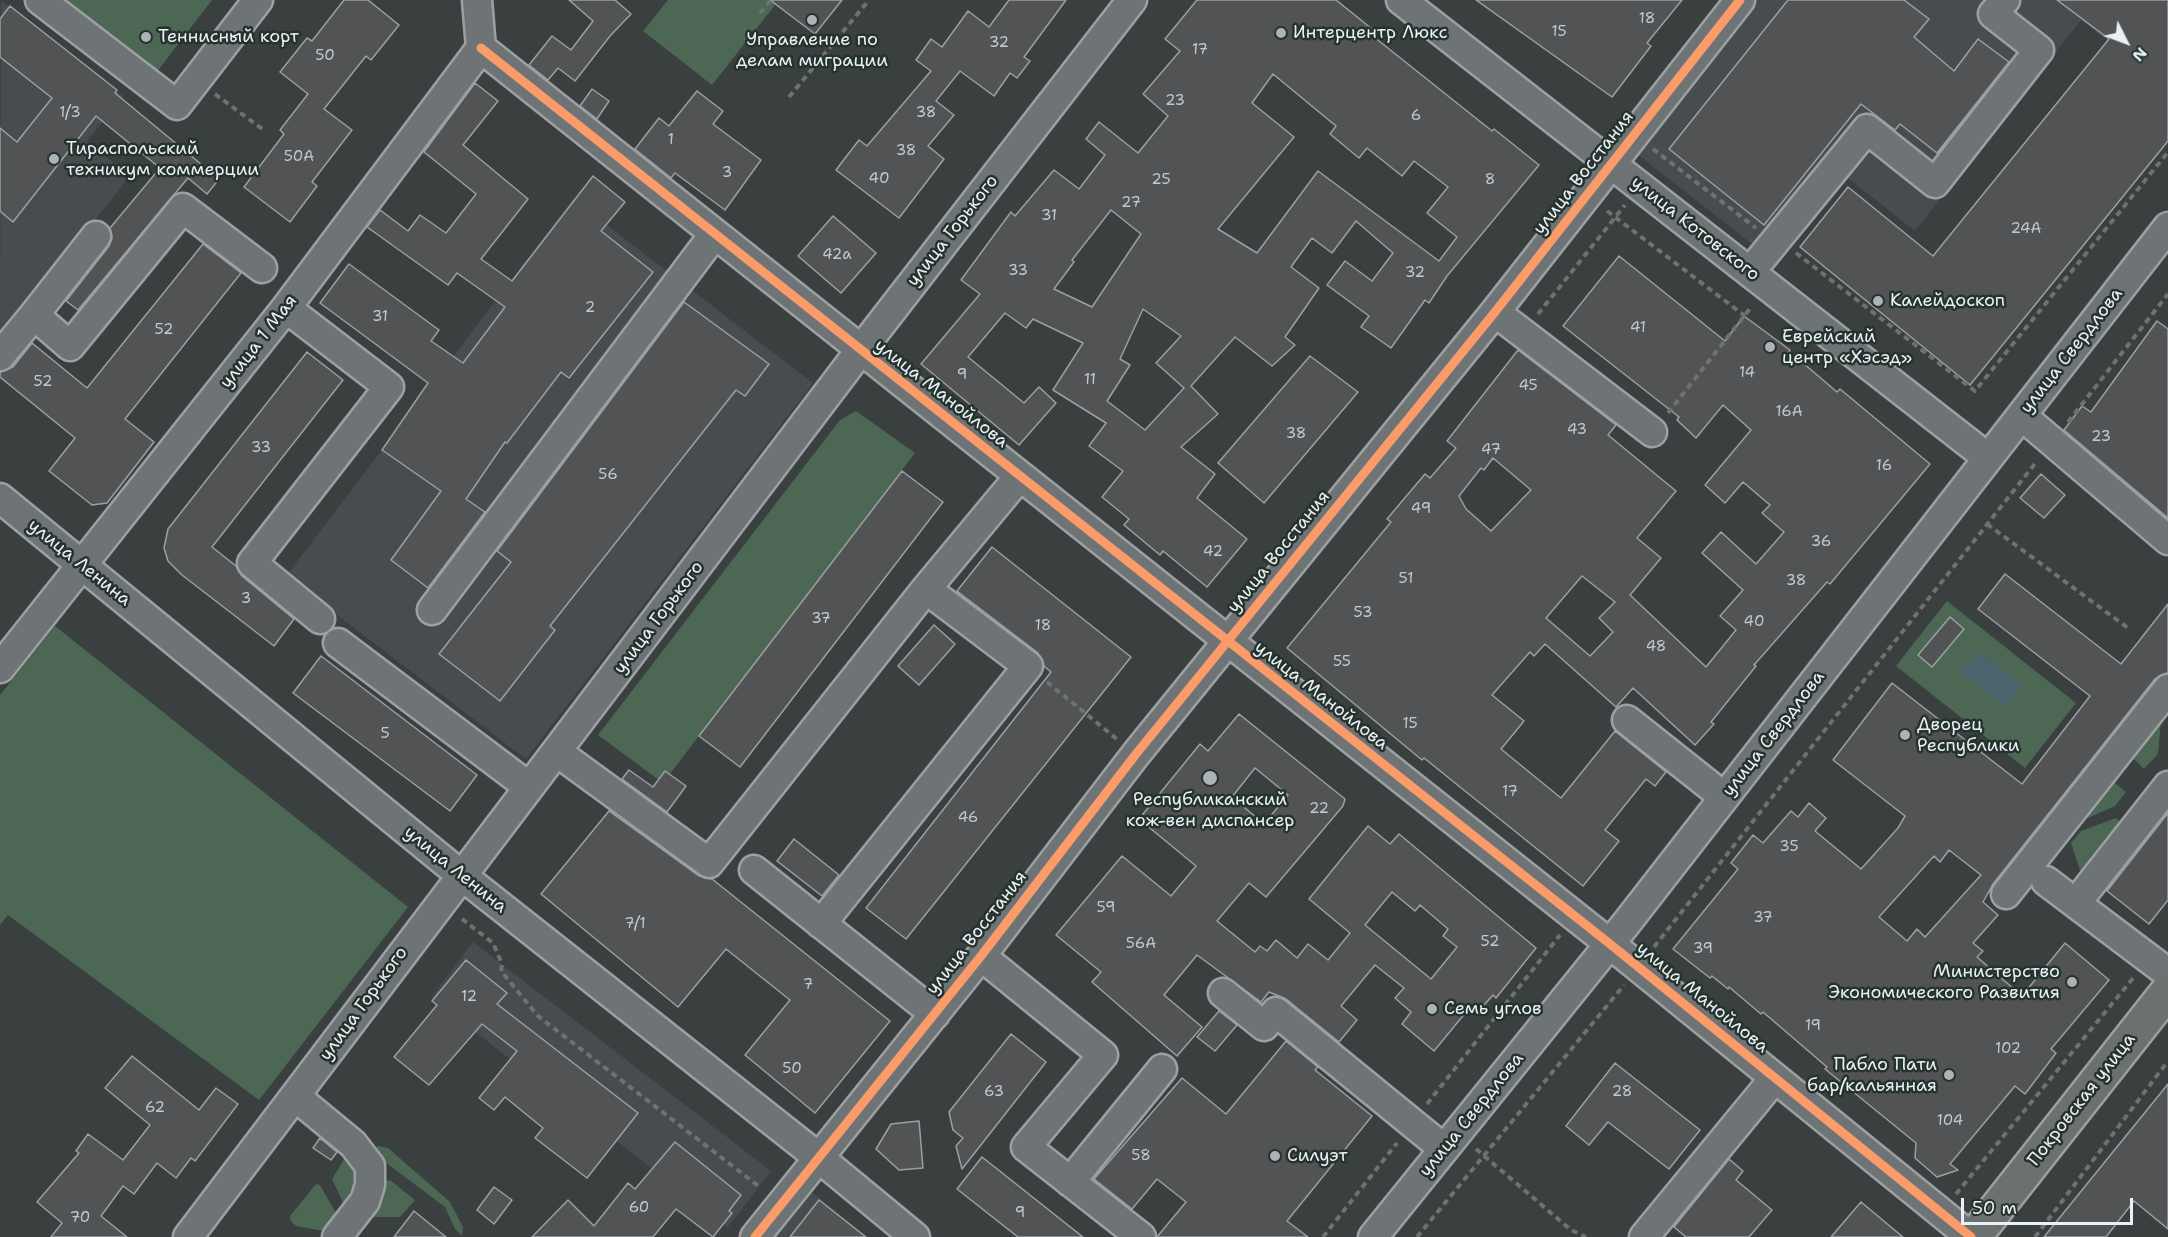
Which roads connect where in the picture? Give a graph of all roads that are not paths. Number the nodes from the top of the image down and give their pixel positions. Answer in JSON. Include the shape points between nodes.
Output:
{"nodes":[{"id":1,"x":40,"y":0,"type":"edge"},
{"id":2,"x":258,"y":0,"type":"edge"},
{"id":3,"x":477,"y":0,"type":"edge"},
{"id":4,"x":1132,"y":0,"type":"edge"},
{"id":5,"x":1401,"y":0,"type":"edge"},
{"id":6,"x":1740,"y":0,"type":"edge"},
{"id":7,"x":1991,"y":5,"type":"edge"},
{"id":8,"x":481,"y":48,"type":"junction"},
{"id":9,"x":1612,"y":164,"type":"junction"},
{"id":10,"x":2168,"y":227,"type":"edge"},
{"id":11,"x":96,"y":236,"type":"dead end"},
{"id":12,"x":713,"y":236,"type":"junction"},
{"id":13,"x":262,"y":268,"type":"dead end"},
{"id":14,"x":1759,"y":280,"type":"junction"},
{"id":15,"x":286,"y":308,"type":"junction"},
{"id":16,"x":1495,"y":312,"type":"junction"},
{"id":17,"x":34,"y":315,"type":"junction"},
{"id":18,"x":860,"y":351,"type":"junction"},
{"id":19,"x":0,"y":356,"type":"edge"},
{"id":20,"x":2022,"y":416,"type":"junction"},
{"id":21,"x":1652,"y":432,"type":"road end"},
{"id":22,"x":1988,"y":458,"type":"junction"},
{"id":23,"x":1019,"y":477,"type":"junction"},
{"id":24,"x":0,"y":498,"type":"edge"},
{"id":25,"x":2168,"y":540,"type":"edge"},
{"id":26,"x":82,"y":566,"type":"junction"},
{"id":27,"x":926,"y":589,"type":"junction"},
{"id":28,"x":432,"y":610,"type":"dead end"},
{"id":29,"x":320,"y":619,"type":"dead end"},
{"id":30,"x":1227,"y":642,"type":"junction"},
{"id":31,"x":338,"y":643,"type":"dead end"},
{"id":32,"x":0,"y":668,"type":"edge"},
{"id":33,"x":2168,"y":689,"type":"edge"},
{"id":34,"x":1627,"y":720,"type":"dead end"},
{"id":35,"x":557,"y":752,"type":"junction"},
{"id":36,"x":2168,"y":786,"type":"edge"},
{"id":37,"x":529,"y":787,"type":"junction"},
{"id":38,"x":1724,"y":797,"type":"junction"},
{"id":39,"x":754,"y":870,"type":"dead end"},
{"id":40,"x":461,"y":875,"type":"junction"},
{"id":41,"x":2046,"y":881,"type":"dead end"},
{"id":42,"x":2006,"y":894,"type":"dead end"},
{"id":43,"x":2076,"y":903,"type":"junction"},
{"id":44,"x":821,"y":924,"type":"junction"},
{"id":45,"x":1610,"y":944,"type":"junction"},
{"id":46,"x":981,"y":956,"type":"junction"},
{"id":47,"x":2158,"y":966,"type":"edge"},
{"id":48,"x":2168,"y":991,"type":"edge"},
{"id":49,"x":1223,"y":993,"type":"dead end"},
{"id":50,"x":935,"y":1014,"type":"junction"},
{"id":51,"x":1162,"y":1069,"type":"dead end"},
{"id":52,"x":1774,"y":1079,"type":"junction"},
{"id":53,"x":296,"y":1097,"type":"junction"},
{"id":54,"x":1451,"y":1141,"type":"junction"},
{"id":55,"x":818,"y":1157,"type":"junction"},
{"id":56,"x":1070,"y":1182,"type":"junction"},
{"id":57,"x":188,"y":1237,"type":"edge"},
{"id":58,"x":337,"y":1237,"type":"edge"},
{"id":59,"x":754,"y":1237,"type":"edge"},
{"id":60,"x":915,"y":1237,"type":"edge"},
{"id":61,"x":1141,"y":1237,"type":"edge"},
{"id":62,"x":1373,"y":1237,"type":"edge"},
{"id":63,"x":1644,"y":1237,"type":"edge"},
{"id":64,"x":1972,"y":1237,"type":"edge"}],
"edges":[{"from":1,"to":2,"type":"street","via":[[177,105]]},
{"from":3,"to":8,"type":"street"},
{"from":4,"to":18,"type":"street","name":"улица Горького"},
{"from":5,"to":9,"type":"street","name":"улица Котовского"},
{"from":6,"to":9,"type":"street","name":"улица Восстания"},
{"from":7,"to":14,"type":"street","via":[[2039,50],[1935,183],[1867,129],[1776,240]]},
{"from":8,"to":12,"type":"street","name":"улица Манойлова"},
{"from":8,"to":15,"type":"street","name":"улица 1 Мая"},
{"from":9,"to":14,"type":"street","name":"улица Котовского"},
{"from":9,"to":16,"type":"street","name":"улица Восстания"},
{"from":10,"to":20,"type":"street","name":"улица Свердлова"},
{"from":11,"to":17,"type":"street"},
{"from":12,"to":18,"type":"street","name":"улица Манойлова"},
{"from":12,"to":28,"type":"street"},
{"from":13,"to":17,"type":"street","via":[[183,208],[70,346]]},
{"from":14,"to":22,"type":"street","name":"улица Котовского"},
{"from":15,"to":26,"type":"street","name":"улица 1 Мая"},
{"from":15,"to":29,"type":"street","via":[[389,387],[252,563]]},
{"from":16,"to":21,"type":"street"},
{"from":16,"to":30,"type":"street","name":"улица Восстания"},
{"from":17,"to":19,"type":"street"},
{"from":18,"to":23,"type":"street","name":"улица Манойлова"},
{"from":18,"to":35,"type":"street","name":"улица Горького"},
{"from":20,"to":22,"type":"street","name":"улица Свердлова"},
{"from":20,"to":25,"type":"street"},
{"from":22,"to":38,"type":"street","name":"улица Свердлова"},
{"from":23,"to":27,"type":"street"},
{"from":23,"to":30,"type":"street","name":"улица Манойлова"},
{"from":24,"to":26,"type":"street","name":"улица Ленина"},
{"from":26,"to":32,"type":"street","name":"улица 1 Мая"},
{"from":26,"to":40,"type":"street","name":"улица Ленина"},
{"from":27,"to":35,"type":"street","via":[[709,863]]},
{"from":27,"to":44,"type":"street","via":[[1028,666]]},
{"from":30,"to":45,"type":"street","name":"улица Манойлова"},
{"from":30,"to":46,"type":"street","name":"улица Восстания"},
{"from":31,"to":37,"type":"street"},
{"from":33,"to":42,"type":"street"},
{"from":34,"to":38,"type":"street"},
{"from":35,"to":37,"type":"street","name":"улица Горького"},
{"from":36,"to":43,"type":"street"},
{"from":37,"to":40,"type":"street","name":"улица Горького"},
{"from":38,"to":45,"type":"street","name":"улица Свердлова"},
{"from":39,"to":44,"type":"street"},
{"from":40,"to":53,"type":"street","name":"улица Горького"},
{"from":40,"to":55,"type":"street","name":"улица Ленина"},
{"from":41,"to":43,"type":"street"},
{"from":43,"to":47,"type":"street"},
{"from":44,"to":50,"type":"street"},
{"from":45,"to":52,"type":"street","name":"улица Манойлова"},
{"from":45,"to":54,"type":"street","name":"улица Свердлова"},
{"from":46,"to":50,"type":"street","name":"улица Восстания"},
{"from":46,"to":56,"type":"street","via":[[1103,1055],[1026,1147]]},
{"from":48,"to":64,"type":"main road","name":"Покровская улица"},
{"from":49,"to":54,"type":"street","via":[[1264,1026],[1276,1012],[1412,1123]]},
{"from":50,"to":55,"type":"street","name":"улица Восстания"},
{"from":51,"to":56,"type":"street"},
{"from":52,"to":63,"type":"street"},
{"from":52,"to":64,"type":"street","name":"улица Манойлова"},
{"from":53,"to":57,"type":"street","name":"улица Горького"},
{"from":53,"to":58,"type":"street","via":[[353,1144],[369,1166],[370,1185],[365,1202]]},
{"from":54,"to":62,"type":"street","name":"улица Свердлова"},
{"from":55,"to":59,"type":"street","name":"улица Восстания"},
{"from":55,"to":60,"type":"street","name":"улица Ленина"},
{"from":56,"to":61,"type":"street"}]}
